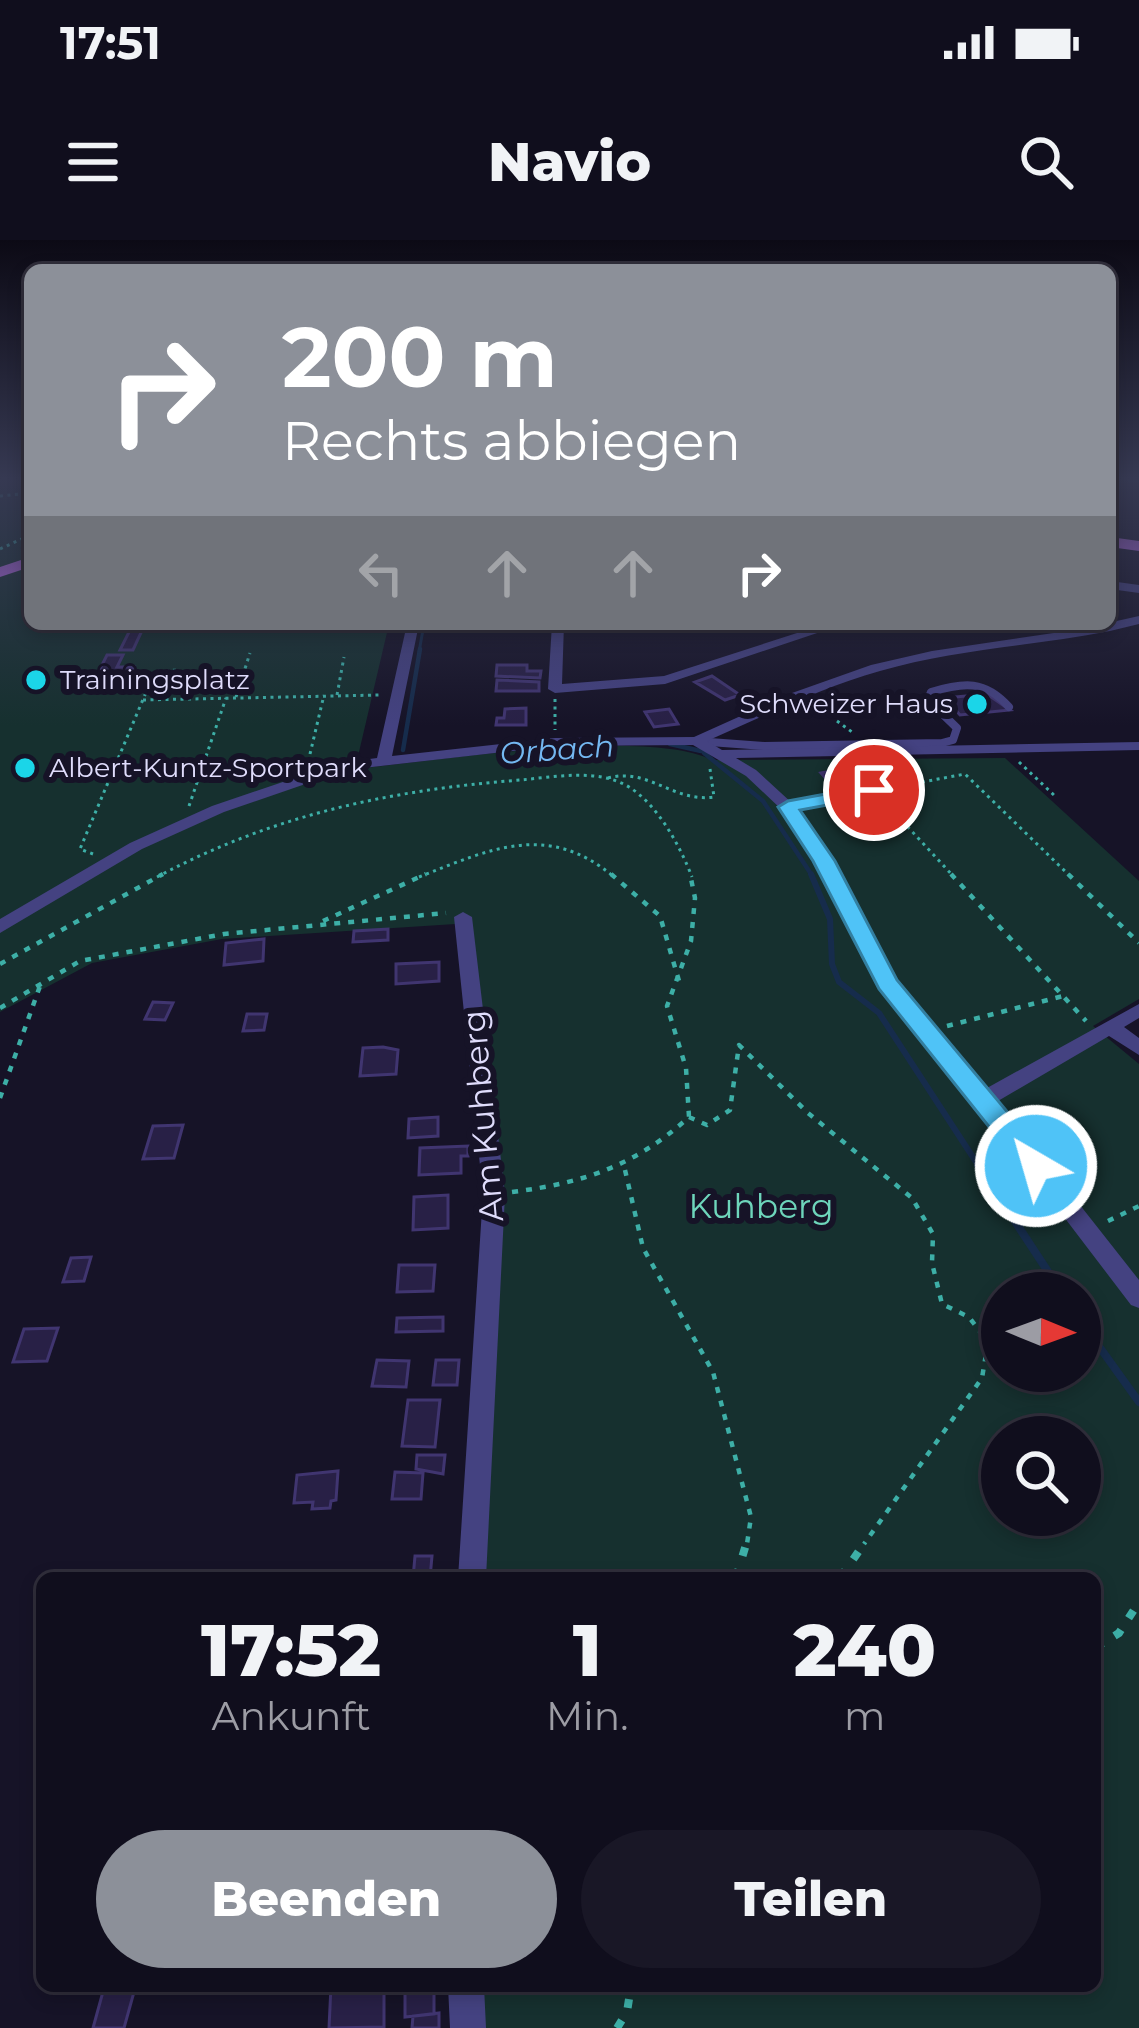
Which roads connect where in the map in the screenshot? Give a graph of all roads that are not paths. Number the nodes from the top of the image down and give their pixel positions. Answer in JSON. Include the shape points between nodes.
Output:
{"nodes":[{"id":1,"x":412,"y":630,"type":"edge"},
{"id":2,"x":558,"y":630,"type":"edge"},
{"id":3,"x":819,"y":630,"type":"edge"},
{"id":4,"x":1095,"y":630,"type":"edge"},
{"id":5,"x":1009,"y":707,"type":"dead end"},
{"id":6,"x":715,"y":746,"type":"junction"},
{"id":7,"x":1139,"y":746,"type":"edge"},
{"id":8,"x":384,"y":758,"type":"junction"},
{"id":9,"x":874,"y":790,"type":"road end"},
{"id":10,"x":788,"y":807,"type":"junction"},
{"id":11,"x":463,"y":917,"type":"road end"},
{"id":12,"x":0,"y":928,"type":"edge"},
{"id":13,"x":1139,"y":1010,"type":"edge"},
{"id":14,"x":1104,"y":1031,"type":"junction"},
{"id":15,"x":1139,"y":1048,"type":"edge"},
{"id":16,"x":985,"y":1100,"type":"junction"},
{"id":17,"x":1139,"y":1298,"type":"edge"},
{"id":18,"x":472,"y":1572,"type":"edge"},
{"id":19,"x":466,"y":1992,"type":"edge"},
{"id":20,"x":468,"y":2028,"type":"edge"}],
"edges":[{"from":1,"to":8,"type":"street"},
{"from":2,"to":3,"type":"street","via":[[556,689],[665,680]]},
{"from":4,"to":6,"type":"street","via":[[895,662],[835,680]]},
{"from":5,"to":6,"type":"lane","via":[[982,683],[931,692],[932,710],[957,728],[942,743]]},
{"from":6,"to":7,"type":"street"},
{"from":6,"to":8,"type":"street","via":[[555,742]]},
{"from":6,"to":10,"type":"street"},
{"from":8,"to":12,"type":"street","via":[[218,809],[136,846]]},
{"from":9,"to":10,"type":"lane"},
{"from":10,"to":16,"type":"street","via":[[887,984]]},
{"from":11,"to":18,"type":"street","name":"Am Kuhberg","via":[[494,1194]]},
{"from":13,"to":14,"type":"street"},
{"from":14,"to":15,"type":"street"},
{"from":14,"to":16,"type":"street"},
{"from":16,"to":17,"type":"street"},
{"from":19,"to":20,"type":"street"}]}
